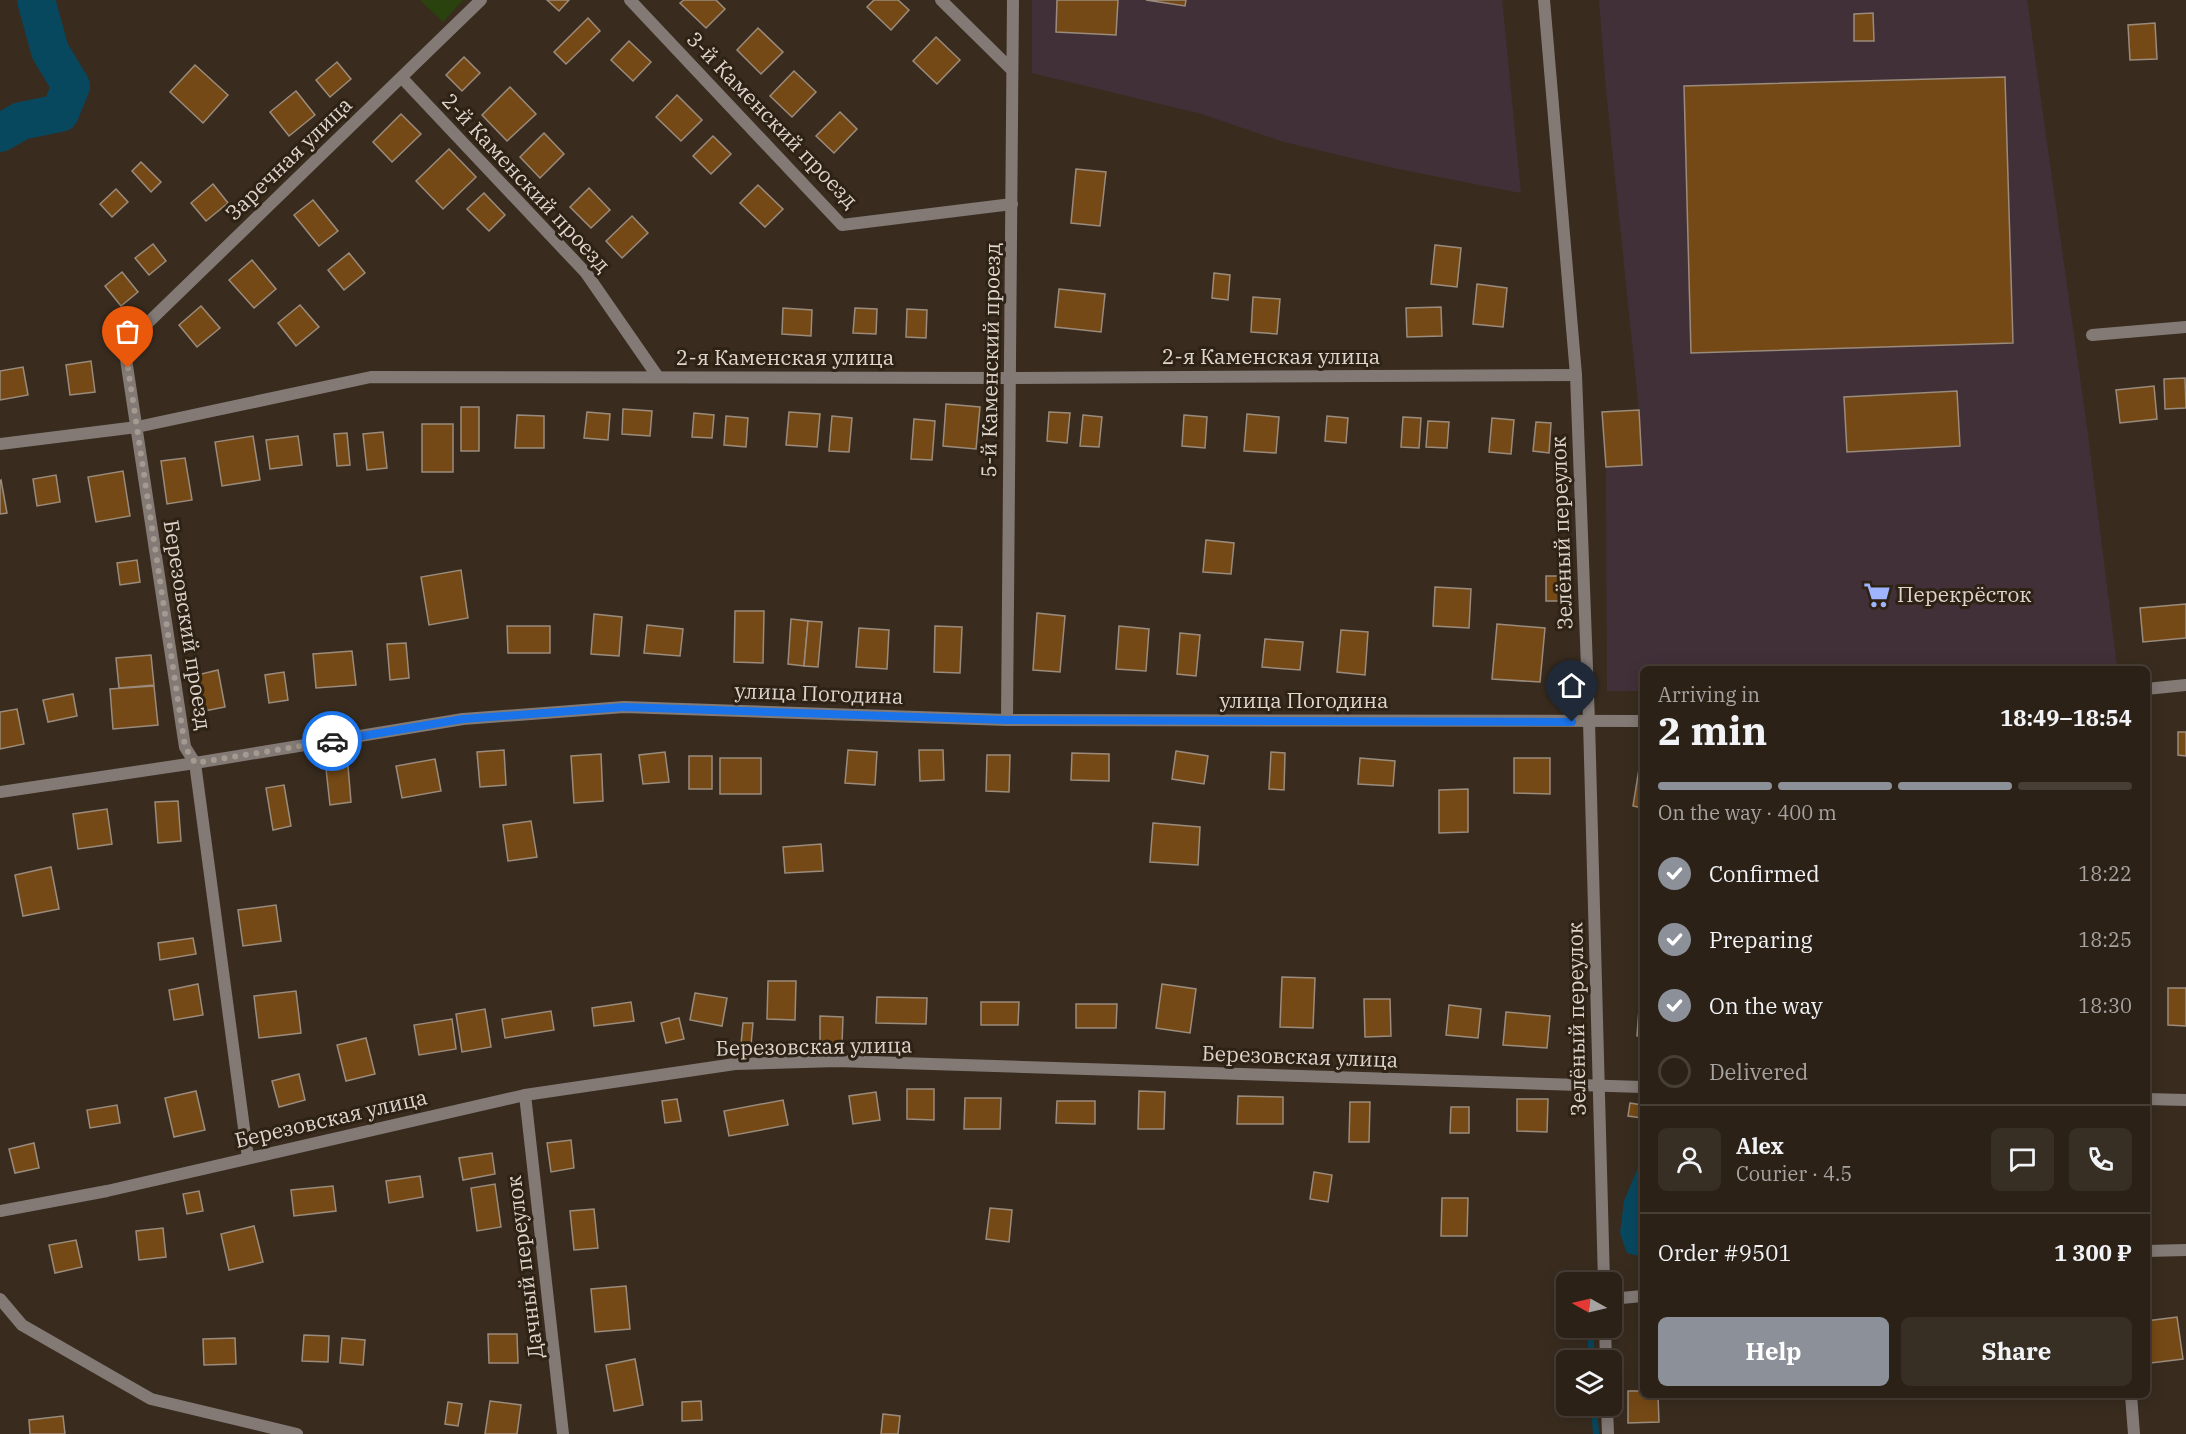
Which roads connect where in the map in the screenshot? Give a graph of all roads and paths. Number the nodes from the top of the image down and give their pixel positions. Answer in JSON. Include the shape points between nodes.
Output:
{"nodes":[{"id":1,"x":481,"y":0,"type":"edge"},
{"id":2,"x":630,"y":0,"type":"edge"},
{"id":3,"x":941,"y":0,"type":"edge"},
{"id":4,"x":1013,"y":0,"type":"edge"},
{"id":5,"x":1544,"y":0,"type":"edge"},
{"id":6,"x":1012,"y":70,"type":"junction"},
{"id":7,"x":402,"y":78,"type":"junction"},
{"id":8,"x":1012,"y":204,"type":"junction"},
{"id":9,"x":2186,"y":327,"type":"edge"},
{"id":10,"x":2092,"y":335,"type":"dead end"},
{"id":11,"x":124,"y":346,"type":"joint"},
{"id":12,"x":1576,"y":375,"type":"junction"},
{"id":13,"x":658,"y":377,"type":"junction"},
{"id":14,"x":1011,"y":378,"type":"junction"},
{"id":15,"x":137,"y":426,"type":"junction"},
{"id":16,"x":0,"y":444,"type":"edge"},
{"id":17,"x":2186,"y":685,"type":"edge"},
{"id":18,"x":2150,"y":689,"type":"edge"},
{"id":19,"x":1006,"y":720,"type":"junction"},
{"id":20,"x":1640,"y":721,"type":"edge"},
{"id":21,"x":1589,"y":722,"type":"junction"},
{"id":22,"x":195,"y":763,"type":"junction"},
{"id":23,"x":0,"y":792,"type":"edge"},
{"id":24,"x":1598,"y":1086,"type":"junction"},
{"id":25,"x":1640,"y":1088,"type":"edge"},
{"id":26,"x":525,"y":1095,"type":"junction"},
{"id":27,"x":2150,"y":1099,"type":"edge"},
{"id":28,"x":2186,"y":1100,"type":"edge"},
{"id":29,"x":248,"y":1158,"type":"junction"},
{"id":30,"x":0,"y":1211,"type":"edge"},
{"id":31,"x":2186,"y":1250,"type":"edge"},
{"id":32,"x":2150,"y":1251,"type":"edge"},
{"id":33,"x":1604,"y":1272,"type":"edge"},
{"id":34,"x":1640,"y":1296,"type":"edge"},
{"id":35,"x":1622,"y":1298,"type":"edge"},
{"id":36,"x":0,"y":1299,"type":"edge"},
{"id":37,"x":2131,"y":1398,"type":"edge"},
{"id":38,"x":1607,"y":1416,"type":"edge"},
{"id":39,"x":297,"y":1434,"type":"edge"},
{"id":40,"x":563,"y":1434,"type":"edge"},
{"id":41,"x":1608,"y":1434,"type":"edge"},
{"id":42,"x":2134,"y":1434,"type":"edge"}],
"edges":[{"from":1,"to":7,"type":"street","name":"Заречная улица"},
{"from":2,"to":8,"type":"street","name":"3-й Каменский проезд","via":[[842,225]]},
{"from":3,"to":6,"type":"street"},
{"from":4,"to":6,"type":"street","name":"5-й Каменский проезд"},
{"from":5,"to":12,"type":"street","name":"Зелёный переулок"},
{"from":6,"to":8,"type":"street","name":"5-й Каменский проезд"},
{"from":7,"to":11,"type":"street","name":"Заречная улица"},
{"from":7,"to":13,"type":"street","name":"2-й Каменский проезд","via":[[586,273]]},
{"from":8,"to":14,"type":"street","name":"5-й Каменский проезд"},
{"from":9,"to":10,"type":"street"},
{"from":11,"to":15,"type":"street","name":"Березовский проезд"},
{"from":12,"to":14,"type":"street","name":"2-я Каменская улица"},
{"from":12,"to":21,"type":"street","name":"Зелёный переулок"},
{"from":13,"to":14,"type":"street","name":"2-я Каменская улица"},
{"from":13,"to":15,"type":"street","name":"2-я Каменская улица","via":[[371,377]]},
{"from":14,"to":19,"type":"street","name":"5-й Каменский проезд"},
{"from":15,"to":16,"type":"street","name":"2-я Каменская улица"},
{"from":15,"to":22,"type":"street","name":"Березовский проезд","via":[[185,747]]},
{"from":17,"to":18,"type":"street"},
{"from":19,"to":21,"type":"street","name":"улица Погодина"},
{"from":19,"to":22,"type":"street","name":"улица Погодина","via":[[624,707],[463,719]]},
{"from":20,"to":21,"type":"street","name":"улица Погодина"},
{"from":21,"to":24,"type":"street","name":"Зелёный переулок"},
{"from":22,"to":23,"type":"street","name":"улица Погодина"},
{"from":22,"to":29,"type":"street","name":"Березовский проезд"},
{"from":24,"to":25,"type":"street","name":"Березовская улица"},
{"from":24,"to":26,"type":"street","name":"Березовская улица","via":[[837,1061],[735,1064]]},
{"from":24,"to":33,"type":"street","name":"Зелёный переулок"},
{"from":26,"to":29,"type":"street","name":"Березовская улица"},
{"from":26,"to":40,"type":"street","name":"Дачный переулок"},
{"from":27,"to":28,"type":"street"},
{"from":29,"to":30,"type":"street","name":"Березовская улица"},
{"from":31,"to":32,"type":"street"},
{"from":34,"to":35,"type":"street"},
{"from":36,"to":39,"type":"street","via":[[22,1325],[151,1399]]},
{"from":37,"to":42,"type":"street"},
{"from":38,"to":41,"type":"street"}]}
